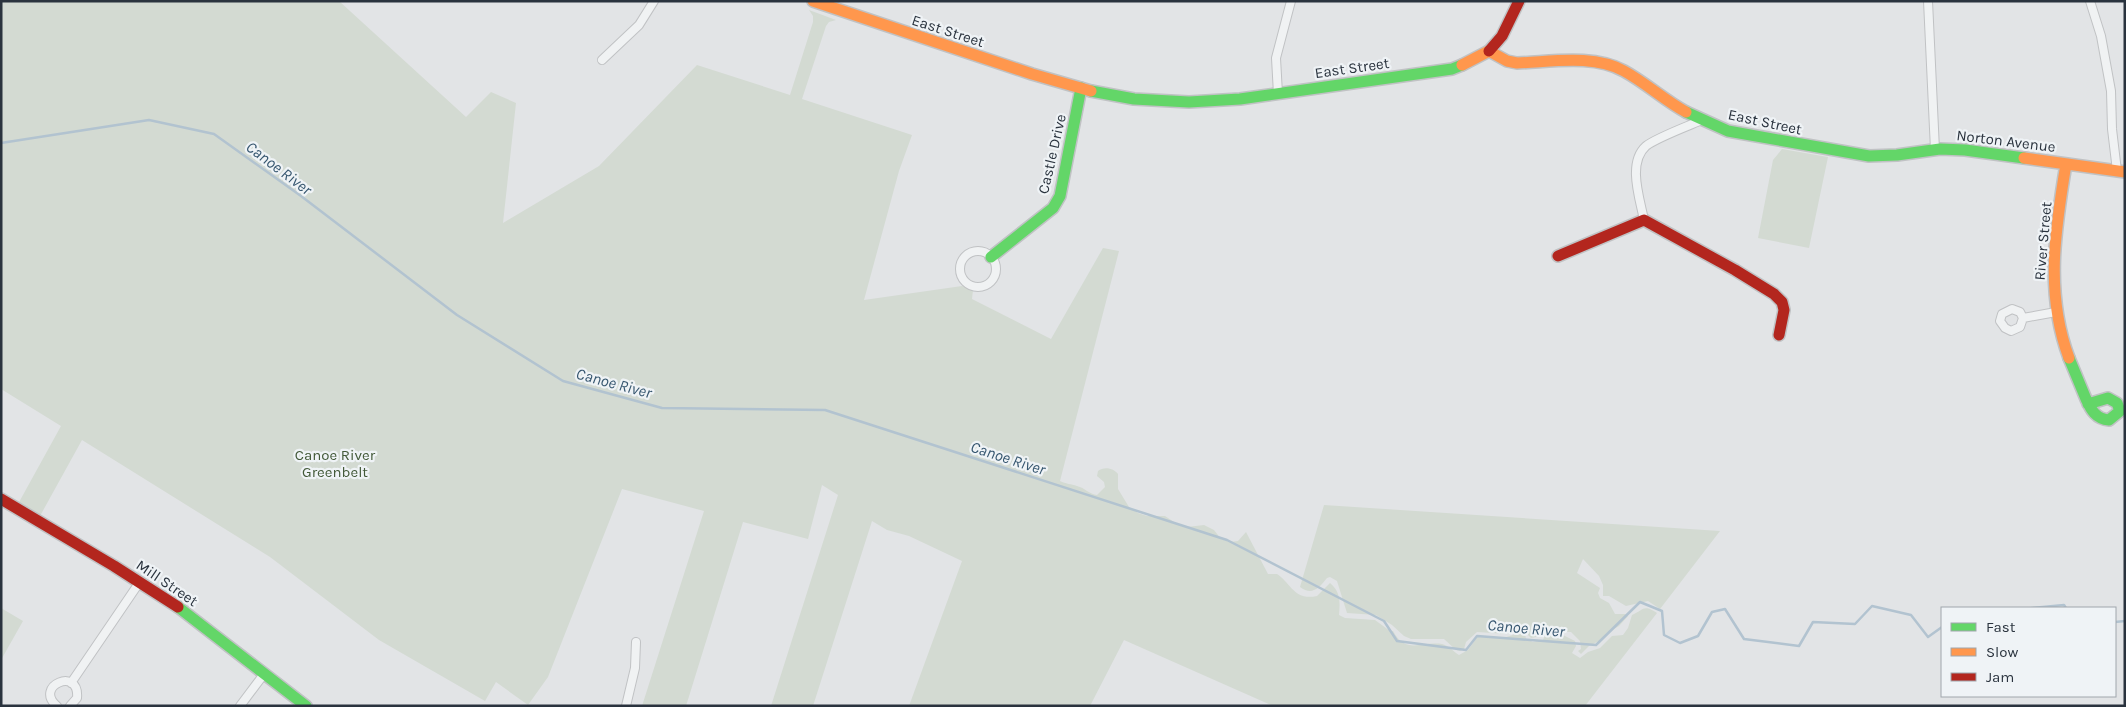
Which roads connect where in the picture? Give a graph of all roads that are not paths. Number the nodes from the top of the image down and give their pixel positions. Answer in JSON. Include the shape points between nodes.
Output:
{"nodes":[{"id":1,"x":654,"y":1,"type":"edge"},
{"id":2,"x":813,"y":1,"type":"edge"},
{"id":3,"x":1291,"y":1,"type":"edge"},
{"id":4,"x":1519,"y":1,"type":"edge"},
{"id":5,"x":1928,"y":1,"type":"edge"},
{"id":6,"x":2090,"y":1,"type":"edge"},
{"id":7,"x":1489,"y":51,"type":"junction"},
{"id":8,"x":602,"y":60,"type":"dead end"},
{"id":9,"x":1081,"y":88,"type":"junction"},
{"id":10,"x":1278,"y":94,"type":"junction"},
{"id":11,"x":1702,"y":120,"type":"junction"},
{"id":12,"x":1935,"y":150,"type":"junction"},
{"id":13,"x":1883,"y":156,"type":"joint"},
{"id":14,"x":2066,"y":164,"type":"junction"},
{"id":15,"x":2121,"y":172,"type":"edge"},
{"id":16,"x":1644,"y":220,"type":"junction"},
{"id":17,"x":1558,"y":256,"type":"dead end"},
{"id":18,"x":991,"y":257,"type":"junction"},
{"id":19,"x":2056,"y":312,"type":"junction"},
{"id":20,"x":2023,"y":318,"type":"dead end"},
{"id":21,"x":1779,"y":334,"type":"dead end"},
{"id":22,"x":2088,"y":404,"type":"dead end"},
{"id":23,"x":1,"y":499,"type":"edge"},
{"id":24,"x":139,"y":583,"type":"junction"},
{"id":25,"x":636,"y":642,"type":"dead end"},
{"id":26,"x":264,"y":674,"type":"junction"},
{"id":27,"x":71,"y":683,"type":"junction"},
{"id":28,"x":57,"y":706,"type":"edge"},
{"id":29,"x":70,"y":706,"type":"edge"},
{"id":30,"x":240,"y":706,"type":"edge"},
{"id":31,"x":306,"y":706,"type":"edge"},
{"id":32,"x":626,"y":706,"type":"edge"}],
"edges":[{"from":1,"to":8,"type":"street","via":[[639,25]]},
{"from":2,"to":9,"type":"street","name":"East Street"},
{"from":3,"to":10,"type":"street","via":[[1276,58]]},
{"from":4,"to":7,"type":"street","via":[[1505,31]]},
{"from":5,"to":12,"type":"street"},
{"from":6,"to":15,"type":"street","via":[[2101,36],[2111,91],[2112,129]]},
{"from":7,"to":10,"type":"street","name":"East Street","via":[[1452,69]]},
{"from":7,"to":11,"type":"street","name":"East Street","via":[[1517,63],[1584,61],[1614,67]]},
{"from":9,"to":10,"type":"street","name":"East Street","via":[[1134,99],[1189,102]]},
{"from":9,"to":18,"type":"street","name":"Castle Drive","via":[[1060,196],[1053,208]]},
{"from":11,"to":13,"type":"street","name":"East Street","via":[[1728,131],[1840,152]]},
{"from":11,"to":16,"type":"street","via":[[1645,147],[1636,164]]},
{"from":12,"to":13,"type":"street","name":"Norton Avenue"},
{"from":12,"to":14,"type":"street","name":"Norton Avenue","via":[[1965,150]]},
{"from":14,"to":15,"type":"street","name":"Norton Avenue"},
{"from":14,"to":19,"type":"street","name":"River Street","via":[[2053,257]]},
{"from":16,"to":17,"type":"street"},
{"from":16,"to":21,"type":"street","via":[[1774,294],[1782,302],[1784,310]]},
{"from":18,"to":18,"type":"street","via":[[980,251],[968,253],[961,263],[963,280],[978,286],[989,282],[995,273]]},
{"from":19,"to":20,"type":"street"},
{"from":19,"to":22,"type":"street","name":"River Street","via":[[2068,355]]},
{"from":23,"to":24,"type":"street","name":"Mill Street"},
{"from":24,"to":26,"type":"street","name":"Mill Street","via":[[177,607]]},
{"from":24,"to":27,"type":"street"},
{"from":25,"to":32,"type":"street","via":[[635,668]]},
{"from":26,"to":30,"type":"street"},
{"from":26,"to":31,"type":"street","name":"Mill Street"},
{"from":27,"to":28,"type":"street","via":[[60,681],[52,688],[51,698]]},
{"from":27,"to":29,"type":"street","via":[[77,695]]}]}
